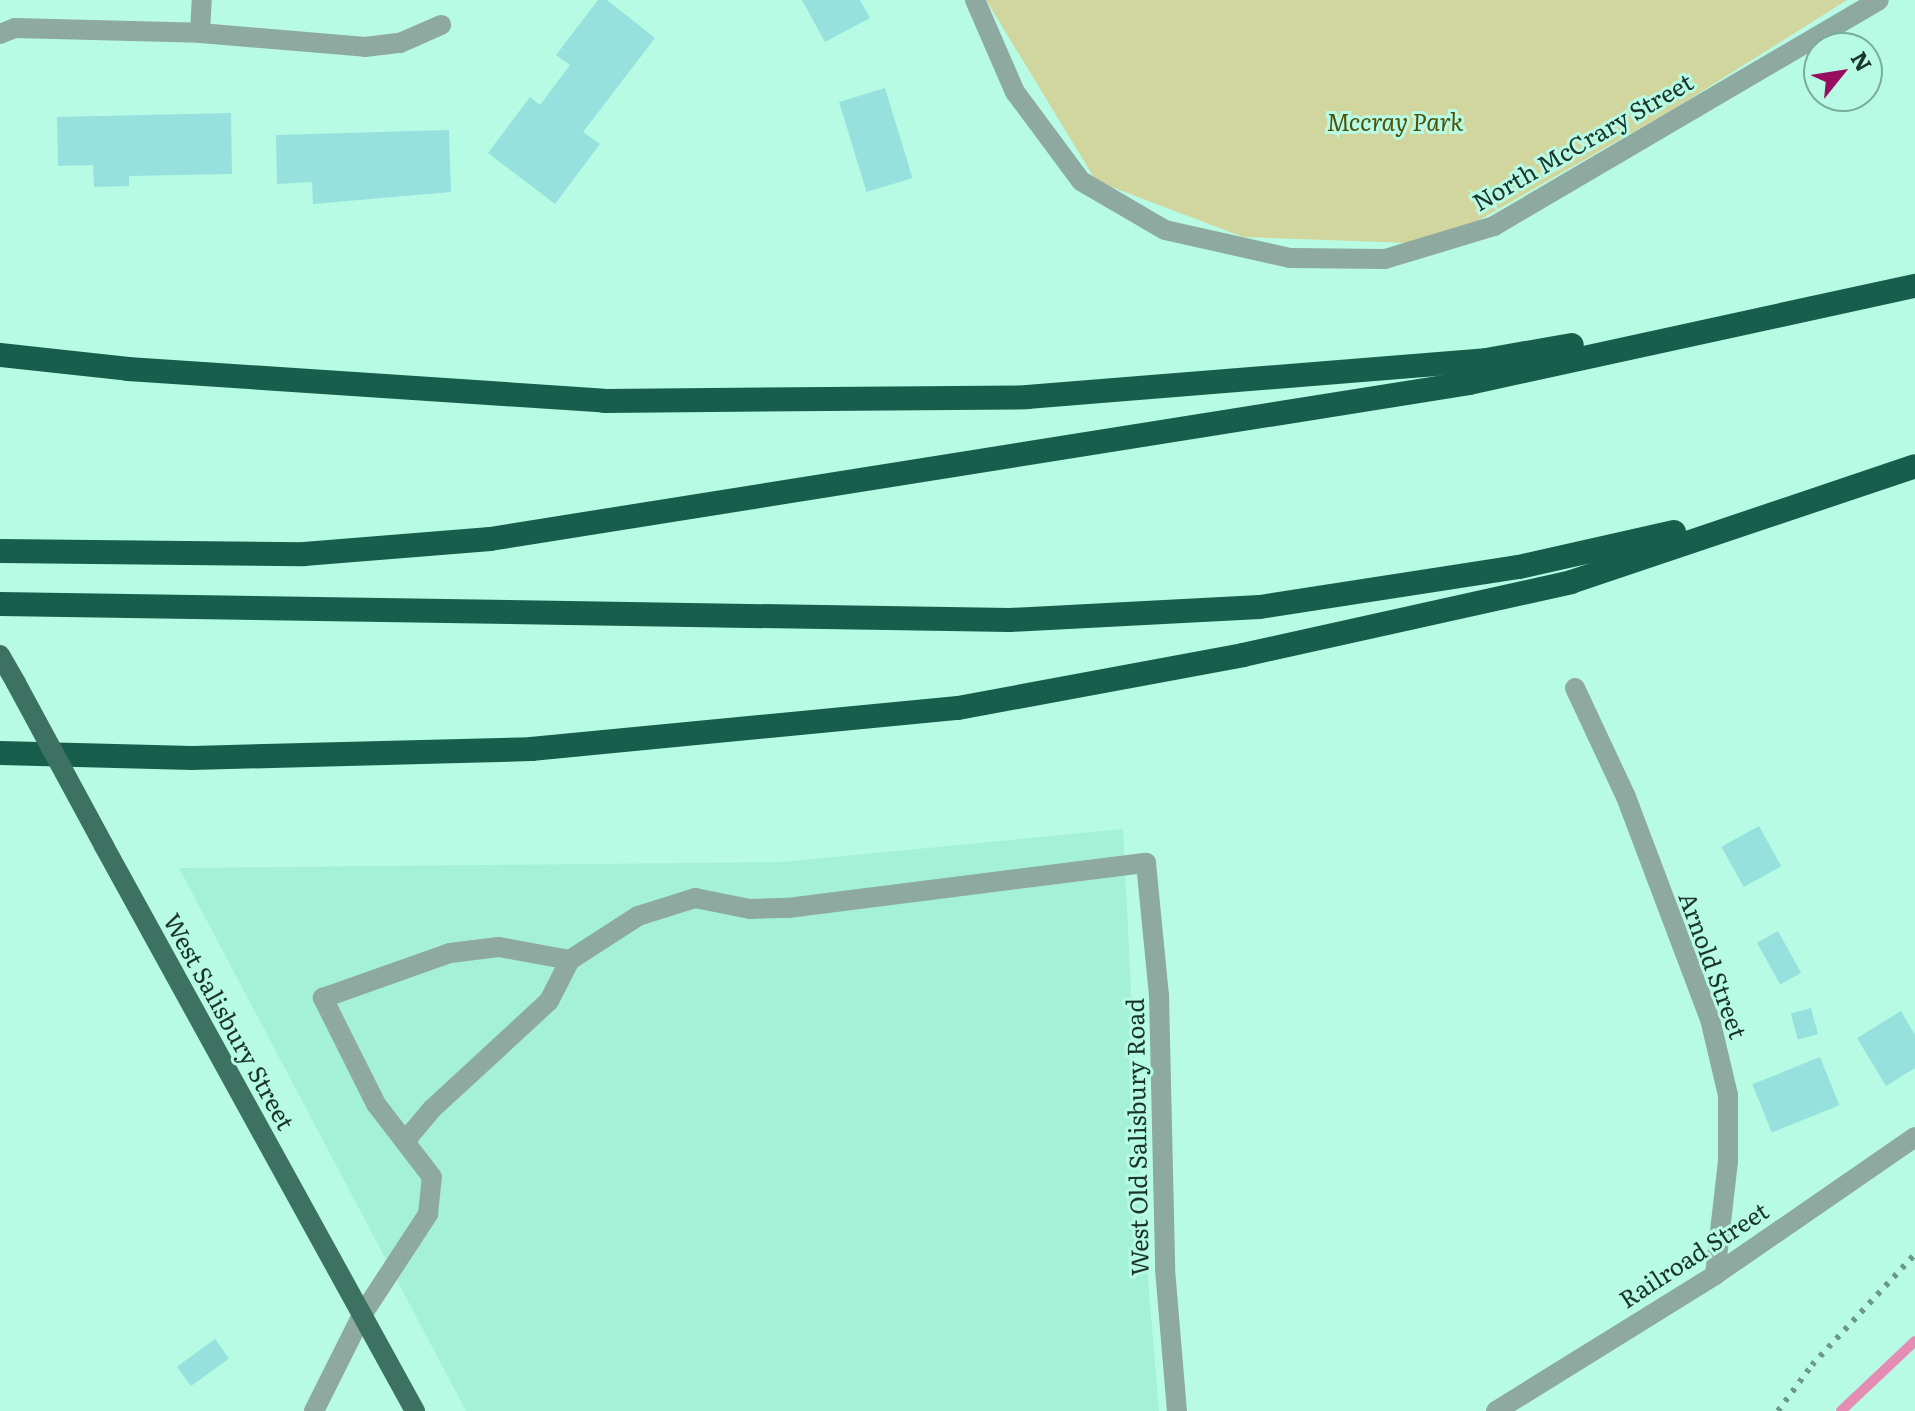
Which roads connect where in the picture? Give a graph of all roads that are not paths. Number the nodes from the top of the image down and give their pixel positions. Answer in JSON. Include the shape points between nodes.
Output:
{"nodes":[{"id":1,"x":202,"y":0,"type":"edge"},
{"id":2,"x":975,"y":0,"type":"edge"},
{"id":3,"x":1879,"y":0,"type":"edge"},
{"id":4,"x":441,"y":25,"type":"dead end"},
{"id":5,"x":200,"y":33,"type":"junction"},
{"id":6,"x":0,"y":34,"type":"edge"},
{"id":7,"x":1912,"y":287,"type":"edge"},
{"id":8,"x":0,"y":355,"type":"edge"},
{"id":9,"x":1915,"y":466,"type":"edge"},
{"id":10,"x":1782,"y":507,"type":"junction"},
{"id":11,"x":0,"y":551,"type":"edge"},
{"id":12,"x":0,"y":604,"type":"edge"},
{"id":13,"x":0,"y":655,"type":"edge"},
{"id":14,"x":1575,"y":688,"type":"dead end"},
{"id":15,"x":0,"y":753,"type":"edge"},
{"id":16,"x":570,"y":960,"type":"junction"},
{"id":17,"x":1915,"y":1137,"type":"edge"},
{"id":18,"x":406,"y":1140,"type":"junction"},
{"id":19,"x":1715,"y":1275,"type":"junction"},
{"id":20,"x":362,"y":1315,"type":"junction"},
{"id":21,"x":314,"y":1411,"type":"edge"},
{"id":22,"x":415,"y":1411,"type":"edge"},
{"id":23,"x":1177,"y":1411,"type":"edge"},
{"id":24,"x":1496,"y":1411,"type":"edge"}],
"edges":[{"from":1,"to":5,"type":"street"},
{"from":2,"to":3,"type":"street","name":"North McCrary Street","via":[[1015,92],[1081,181],[1165,230],[1290,258],[1385,259],[1494,226]]},
{"from":4,"to":5,"type":"street","via":[[400,43],[365,47]]},
{"from":5,"to":6,"type":"street","via":[[15,28]]},
{"from":7,"to":8,"type":"highway","via":[[1486,360],[1027,397],[604,401],[128,369]]},
{"from":7,"to":11,"type":"highway","via":[[1469,383],[490,539],[304,554]]},
{"from":9,"to":10,"type":"highway"},
{"from":10,"to":12,"type":"highway","via":[[1519,567],[1260,607],[1010,620]]},
{"from":10,"to":15,"type":"highway","via":[[1571,582],[1243,655],[958,708],[531,749],[192,758]]},
{"from":13,"to":20,"type":"main road","name":"West Salisbury Street","bridge":true},
{"from":14,"to":19,"type":"street","name":"Arnold Street","via":[[1626,797],[1710,1019],[1721,1065],[1728,1095],[1728,1161]]},
{"from":16,"to":18,"type":"street","via":[[549,1001]]},
{"from":16,"to":18,"type":"street","via":[[499,947],[450,953],[323,998],[376,1104]]},
{"from":16,"to":23,"type":"street","name":"West Old Salisbury Road","via":[[638,916],[695,898],[750,909],[788,908],[1146,863],[1159,995],[1165,1269]]},
{"from":17,"to":19,"type":"street","name":"Railroad Street"},
{"from":18,"to":20,"type":"street","via":[[432,1177],[428,1214]]},
{"from":19,"to":24,"type":"street","name":"Railroad Street"},
{"from":20,"to":21,"type":"street"},
{"from":20,"to":22,"type":"main road","name":"West Salisbury Street"}]}
